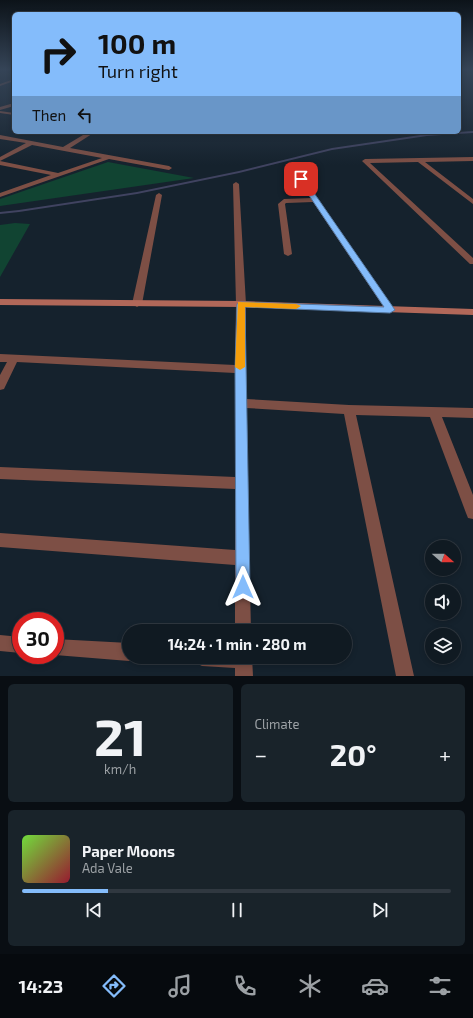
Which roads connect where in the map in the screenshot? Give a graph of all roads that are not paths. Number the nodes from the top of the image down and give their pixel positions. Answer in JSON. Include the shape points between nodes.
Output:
{"nodes":[{"id":1,"x":12,"y":105,"type":"edge"},
{"id":2,"x":0,"y":111,"type":"edge"},
{"id":3,"x":12,"y":114,"type":"edge"},
{"id":4,"x":89,"y":134,"type":"edge"},
{"id":5,"x":0,"y":137,"type":"edge"},
{"id":6,"x":31,"y":143,"type":"junction"},
{"id":7,"x":64,"y":149,"type":"junction"},
{"id":8,"x":108,"y":158,"type":"junction"},
{"id":9,"x":0,"y":159,"type":"edge"},
{"id":10,"x":473,"y":159,"type":"edge"},
{"id":11,"x":419,"y":160,"type":"junction"},
{"id":12,"x":0,"y":163,"type":"edge"},
{"id":13,"x":169,"y":168,"type":"dead end"},
{"id":14,"x":58,"y":175,"type":"junction"},
{"id":15,"x":301,"y":179,"type":"dead end"},
{"id":16,"x":236,"y":184,"type":"dead end"},
{"id":17,"x":0,"y":187,"type":"edge"},
{"id":18,"x":14,"y":190,"type":"junction"},
{"id":19,"x":0,"y":195,"type":"edge"},
{"id":20,"x":159,"y":195,"type":"dead end"},
{"id":21,"x":315,"y":200,"type":"junction"},
{"id":22,"x":473,"y":202,"type":"edge"},
{"id":23,"x":288,"y":254,"type":"dead end"},
{"id":24,"x":473,"y":262,"type":"edge"},
{"id":25,"x":0,"y":302,"type":"edge"},
{"id":26,"x":137,"y":304,"type":"junction"},
{"id":27,"x":241,"y":304,"type":"junction"},
{"id":28,"x":390,"y":310,"type":"junction"},
{"id":29,"x":473,"y":312,"type":"edge"},
{"id":30,"x":0,"y":358,"type":"edge"},
{"id":31,"x":14,"y":358,"type":"junction"},
{"id":32,"x":240,"y":369,"type":"junction"},
{"id":33,"x":0,"y":386,"type":"edge"},
{"id":34,"x":241,"y":403,"type":"junction"},
{"id":35,"x":349,"y":410,"type":"junction"},
{"id":36,"x":434,"y":412,"type":"junction"},
{"id":37,"x":473,"y":413,"type":"edge"},
{"id":38,"x":0,"y":473,"type":"edge"},
{"id":39,"x":242,"y":483,"type":"junction"},
{"id":40,"x":473,"y":513,"type":"edge"},
{"id":41,"x":0,"y":540,"type":"edge"},
{"id":42,"x":243,"y":558,"type":"junction"},
{"id":43,"x":243,"y":624,"type":"edge"},
{"id":44,"x":0,"y":643,"type":"edge"},
{"id":45,"x":12,"y":644,"type":"edge"},
{"id":46,"x":64,"y":648,"type":"edge"},
{"id":47,"x":122,"y":652,"type":"edge"},
{"id":48,"x":404,"y":676,"type":"edge"}],
"edges":[{"from":1,"to":2,"type":"street"},
{"from":2,"to":3,"type":"street"},
{"from":4,"to":7,"type":"street"},
{"from":5,"to":6,"type":"street"},
{"from":6,"to":7,"type":"street"},
{"from":6,"to":9,"type":"street"},
{"from":7,"to":8,"type":"street"},
{"from":8,"to":13,"type":"street"},
{"from":8,"to":14,"type":"street"},
{"from":10,"to":11,"type":"street"},
{"from":11,"to":22,"type":"street"},
{"from":11,"to":24,"type":"street","via":[[365,161]]},
{"from":12,"to":14,"type":"street"},
{"from":14,"to":18,"type":"street"},
{"from":15,"to":21,"type":"street"},
{"from":16,"to":27,"type":"street"},
{"from":17,"to":18,"type":"street"},
{"from":18,"to":19,"type":"street"},
{"from":20,"to":26,"type":"street"},
{"from":21,"to":23,"type":"street","via":[[284,201],[282,204]]},
{"from":21,"to":28,"type":"street"},
{"from":25,"to":26,"type":"main road"},
{"from":26,"to":27,"type":"main road"},
{"from":27,"to":28,"type":"main road"},
{"from":27,"to":32,"type":"street"},
{"from":28,"to":29,"type":"main road"},
{"from":30,"to":31,"type":"street"},
{"from":31,"to":32,"type":"street"},
{"from":31,"to":33,"type":"street"},
{"from":32,"to":34,"type":"street"},
{"from":34,"to":35,"type":"street"},
{"from":34,"to":39,"type":"street"},
{"from":35,"to":36,"type":"street"},
{"from":35,"to":48,"type":"street"},
{"from":36,"to":37,"type":"street"},
{"from":36,"to":40,"type":"street"},
{"from":38,"to":39,"type":"street"},
{"from":39,"to":42,"type":"street"},
{"from":41,"to":42,"type":"street"},
{"from":42,"to":43,"type":"street"},
{"from":44,"to":45,"type":"street"},
{"from":46,"to":47,"type":"street"}]}
